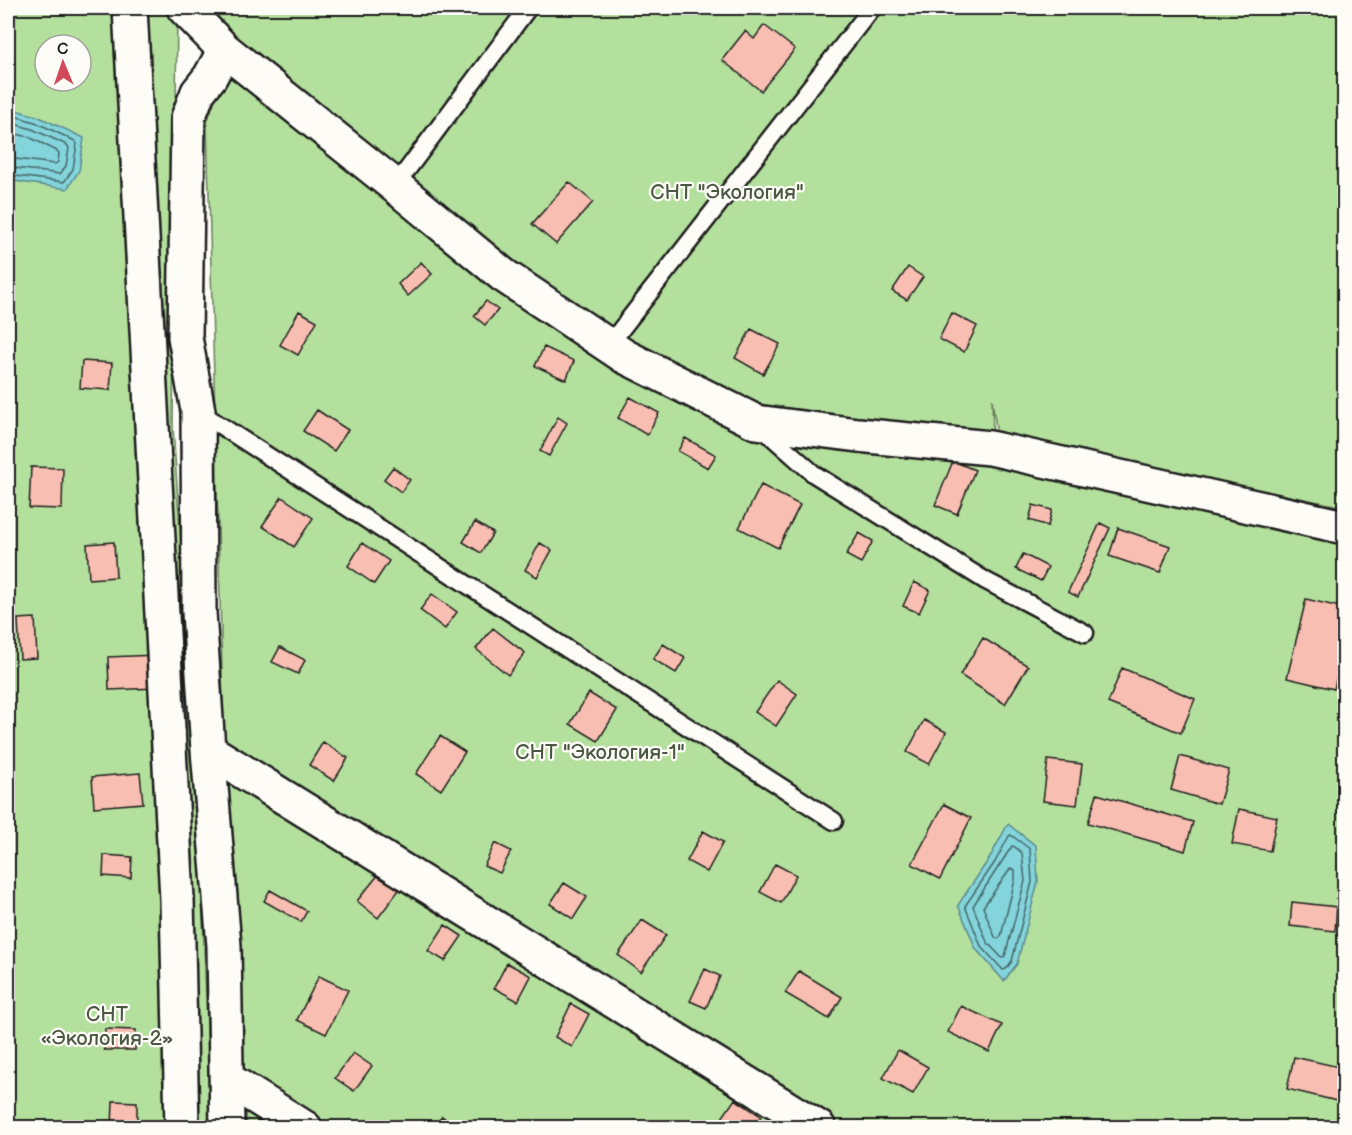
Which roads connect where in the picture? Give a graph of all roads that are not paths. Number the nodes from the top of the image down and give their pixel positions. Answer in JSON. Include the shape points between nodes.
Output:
{"nodes":[{"id":1,"x":130,"y":8,"type":"edge"},
{"id":2,"x":184,"y":8,"type":"edge"},
{"id":3,"x":528,"y":8,"type":"edge"},
{"id":4,"x":872,"y":8,"type":"edge"},
{"id":5,"x":225,"y":50,"type":"junction"},
{"id":6,"x":395,"y":186,"type":"junction"},
{"id":7,"x":608,"y":346,"type":"junction"},
{"id":8,"x":198,"y":411,"type":"junction"},
{"id":9,"x":756,"y":422,"type":"junction"},
{"id":10,"x":1344,"y":527,"type":"edge"},
{"id":11,"x":1085,"y":633,"type":"dead end"},
{"id":12,"x":208,"y":750,"type":"junction"},
{"id":13,"x":834,"y":820,"type":"dead end"},
{"id":14,"x":227,"y":1078,"type":"junction"},
{"id":15,"x":182,"y":1128,"type":"edge"},
{"id":16,"x":227,"y":1128,"type":"edge"},
{"id":17,"x":305,"y":1128,"type":"edge"},
{"id":18,"x":819,"y":1128,"type":"edge"}],
"edges":[{"from":1,"to":15,"type":"street","via":[[177,899]]},
{"from":2,"to":5,"type":"street"},
{"from":3,"to":6,"type":"lane"},
{"from":4,"to":7,"type":"lane"},
{"from":5,"to":6,"type":"street"},
{"from":5,"to":8,"type":"street","via":[[198,92],[188,118],[185,337]]},
{"from":6,"to":7,"type":"street","via":[[503,275]]},
{"from":7,"to":9,"type":"street"},
{"from":8,"to":12,"type":"street","via":[[199,612]]},
{"from":8,"to":13,"type":"lane"},
{"from":9,"to":10,"type":"street","via":[[990,448]]},
{"from":9,"to":11,"type":"lane","via":[[814,474],[986,581]]},
{"from":12,"to":14,"type":"street","via":[[224,946]]},
{"from":12,"to":18,"type":"street"},
{"from":14,"to":16,"type":"street"},
{"from":14,"to":17,"type":"street"}]}
